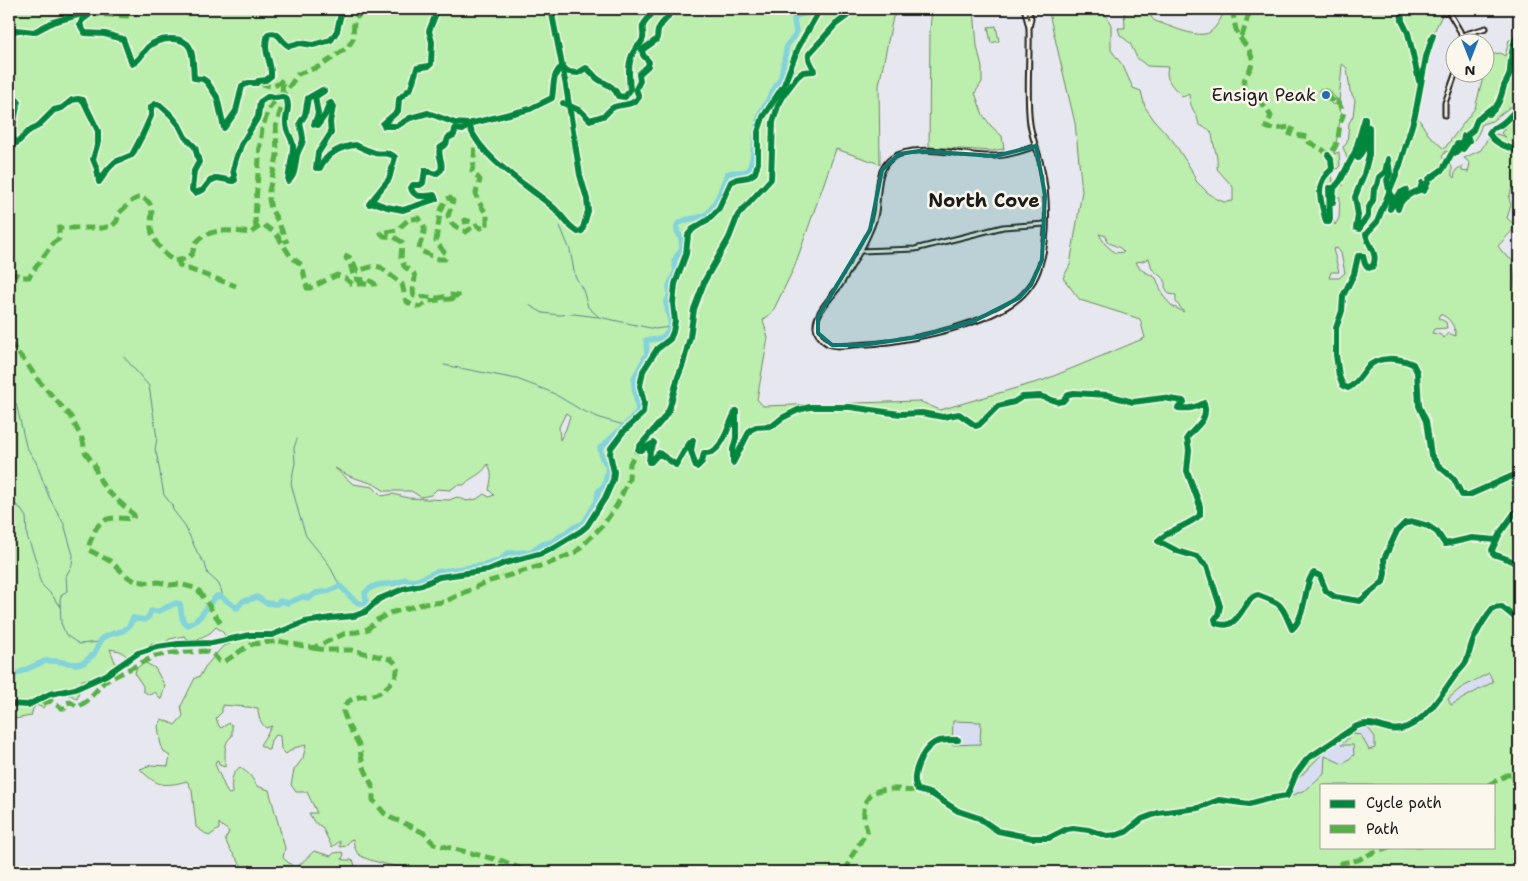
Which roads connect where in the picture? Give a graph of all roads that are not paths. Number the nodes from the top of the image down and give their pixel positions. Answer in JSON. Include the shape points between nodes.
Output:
{"nodes":[{"id":1,"x":820,"y":9,"type":"edge"},
{"id":2,"x":1027,"y":9,"type":"edge"},
{"id":3,"x":1191,"y":9,"type":"edge"},
{"id":4,"x":1447,"y":9,"type":"edge"},
{"id":5,"x":1198,"y":10,"type":"dead end"},
{"id":6,"x":1486,"y":28,"type":"dead end"},
{"id":7,"x":1460,"y":32,"type":"edge"},
{"id":8,"x":1472,"y":32,"type":"edge"},
{"id":9,"x":1452,"y":82,"type":"edge"},
{"id":10,"x":1445,"y":115,"type":"dead end"},
{"id":11,"x":1036,"y":146,"type":"junction"},
{"id":12,"x":1045,"y":224,"type":"junction"},
{"id":13,"x":860,"y":251,"type":"junction"},
{"id":14,"x":9,"y":704,"type":"edge"}],
"edges":[{"from":1,"to":14,"type":"street","via":[[798,48],[784,85],[763,117],[758,132],[755,173],[731,182],[719,208],[688,235],[686,254],[674,291],[674,332],[657,348],[642,371],[643,413],[611,448],[613,480],[584,529],[539,554],[481,572],[438,577],[403,589],[379,599],[365,612],[354,616],[305,622],[272,635],[157,647],[138,653],[106,675],[75,689],[50,694],[28,705]]},
{"from":2,"to":11,"type":"street","via":[[1031,18],[1030,118]]},
{"from":3,"to":5,"type":"street"},
{"from":4,"to":7,"type":"street"},
{"from":6,"to":8,"type":"street"},
{"from":9,"to":10,"type":"street","via":[[1445,103]]},
{"from":11,"to":12,"type":"street","via":[[1044,181]]},
{"from":11,"to":13,"type":"street","via":[[996,156],[910,151],[893,157],[880,175],[875,217]]},
{"from":12,"to":13,"type":"street","via":[[1003,227],[925,247]]},
{"from":12,"to":13,"type":"street","via":[[1038,273],[1025,292],[1005,307],[974,321],[918,337],[863,345],[828,344],[816,328],[818,317]]}]}
